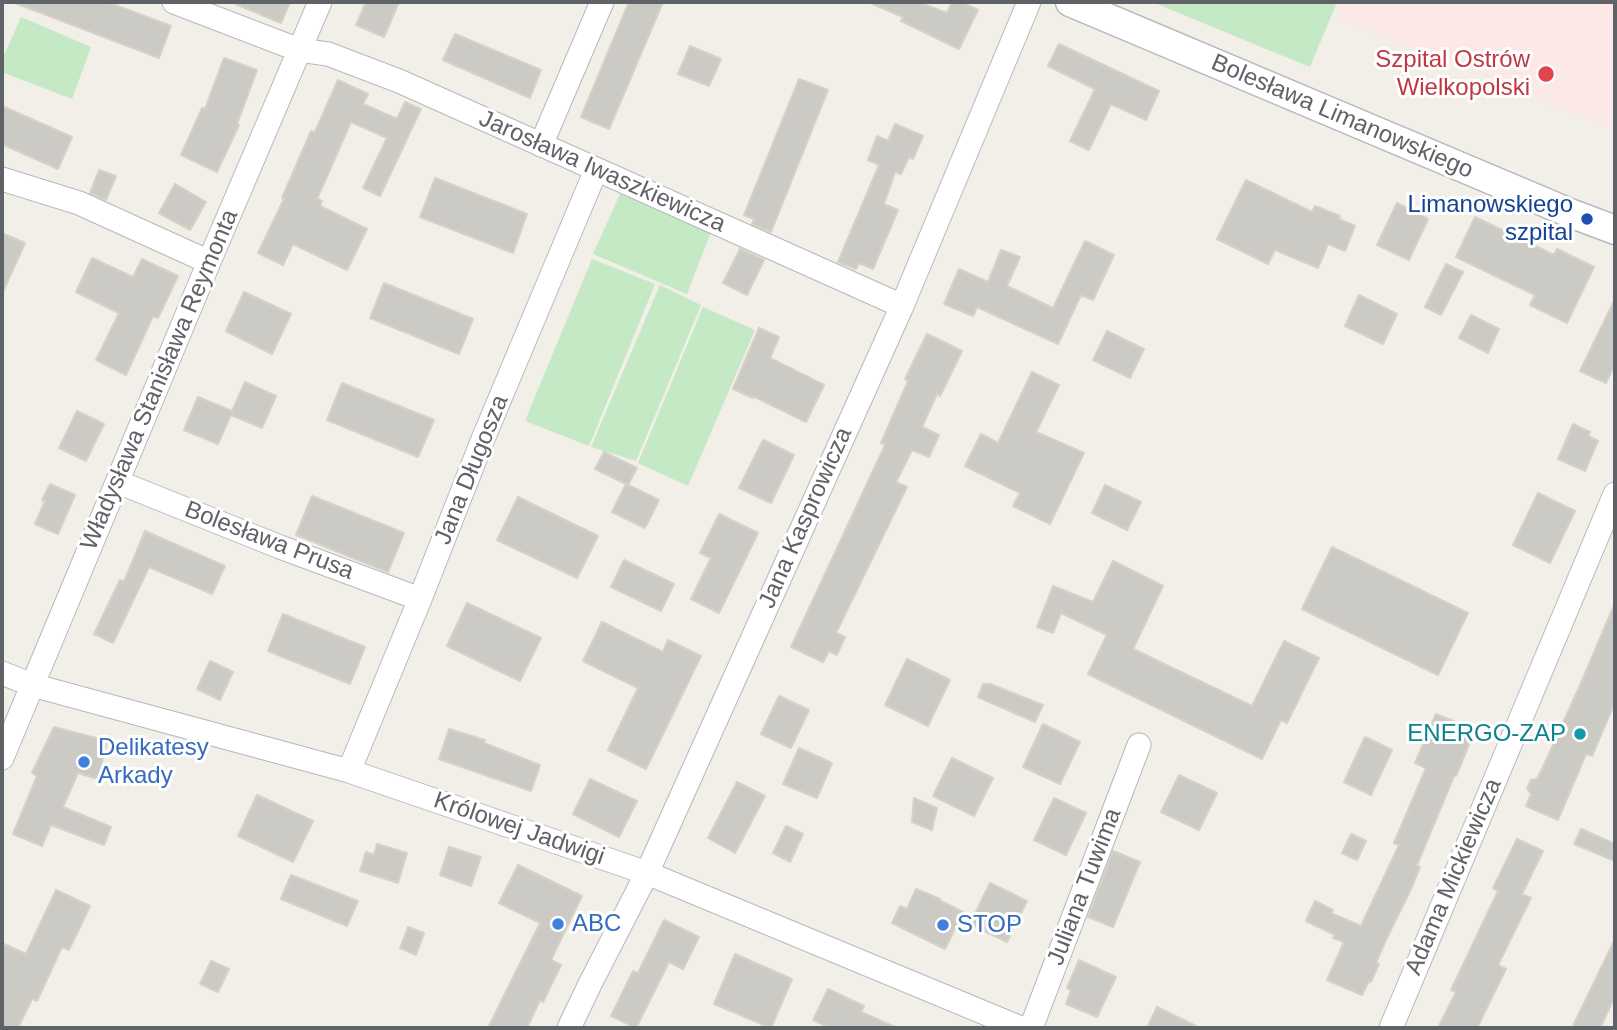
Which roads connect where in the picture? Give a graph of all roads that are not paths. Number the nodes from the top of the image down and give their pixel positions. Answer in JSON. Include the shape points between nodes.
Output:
{"nodes":[{"id":1,"x":174,"y":2,"type":"edge"},
{"id":2,"x":320,"y":2,"type":"edge"},
{"id":3,"x":602,"y":2,"type":"edge"},
{"id":4,"x":1029,"y":2,"type":"edge"},
{"id":5,"x":1070,"y":2,"type":"edge"},
{"id":6,"x":299,"y":50,"type":"junction"},
{"id":7,"x":541,"y":145,"type":"junction"},
{"id":8,"x":596,"y":170,"type":"junction"},
{"id":9,"x":2,"y":179,"type":"edge"},
{"id":10,"x":1615,"y":230,"type":"edge"},
{"id":11,"x":209,"y":262,"type":"junction"},
{"id":12,"x":902,"y":306,"type":"junction"},
{"id":13,"x":118,"y":482,"type":"junction"},
{"id":14,"x":1615,"y":494,"type":"edge"},
{"id":15,"x":420,"y":599,"type":"junction"},
{"id":16,"x":2,"y":673,"type":"edge"},
{"id":17,"x":32,"y":685,"type":"junction"},
{"id":18,"x":1139,"y":745,"type":"dead end"},
{"id":19,"x":2,"y":758,"type":"edge"},
{"id":20,"x":349,"y":771,"type":"junction"},
{"id":21,"x":648,"y":873,"type":"junction"},
{"id":22,"x":569,"y":1028,"type":"edge"},
{"id":23,"x":1021,"y":1028,"type":"edge"},
{"id":24,"x":1031,"y":1028,"type":"edge"},
{"id":25,"x":1391,"y":1028,"type":"edge"}],
"edges":[{"from":1,"to":6,"type":"street","name":"Jarosława Iwaszkiewicza"},
{"from":2,"to":6,"type":"street","name":"Władysława Stanisława Reymonta"},
{"from":3,"to":7,"type":"street"},
{"from":4,"to":12,"type":"street","name":"Jana Kasprowicza"},
{"from":5,"to":10,"type":"street","name":"Bolesława Limanowskiego"},
{"from":6,"to":7,"type":"street","name":"Jarosława Iwaszkiewicza","via":[[328,54],[399,81]]},
{"from":6,"to":11,"type":"street","name":"Władysława Stanisława Reymonta"},
{"from":7,"to":8,"type":"street","name":"Jarosława Iwaszkiewicza"},
{"from":8,"to":12,"type":"street","name":"Jarosława Iwaszkiewicza"},
{"from":8,"to":15,"type":"street","name":"Jana Długosza"},
{"from":9,"to":11,"type":"street","via":[[79,203]]},
{"from":11,"to":13,"type":"street","name":"Władysława Stanisława Reymonta"},
{"from":12,"to":21,"type":"street","name":"Jana Kasprowicza"},
{"from":13,"to":15,"type":"street","name":"Bolesława Prusa"},
{"from":13,"to":17,"type":"street","name":"Władysława Stanisława Reymonta"},
{"from":14,"to":25,"type":"street","name":"Adama Mickiewicza"},
{"from":15,"to":20,"type":"street","name":"Jana Długosza"},
{"from":16,"to":17,"type":"street","name":"Królowej Jadwigi"},
{"from":17,"to":19,"type":"street","name":"Władysława Stanisława Reymonta"},
{"from":17,"to":20,"type":"street","name":"Królowej Jadwigi"},
{"from":18,"to":24,"type":"street","name":"Juliana Tuwima"},
{"from":20,"to":21,"type":"street","name":"Królowej Jadwigi"},
{"from":21,"to":22,"type":"street","name":"Jana Kasprowicza"},
{"from":21,"to":23,"type":"street","name":"Królowej Jadwigi"}]}
